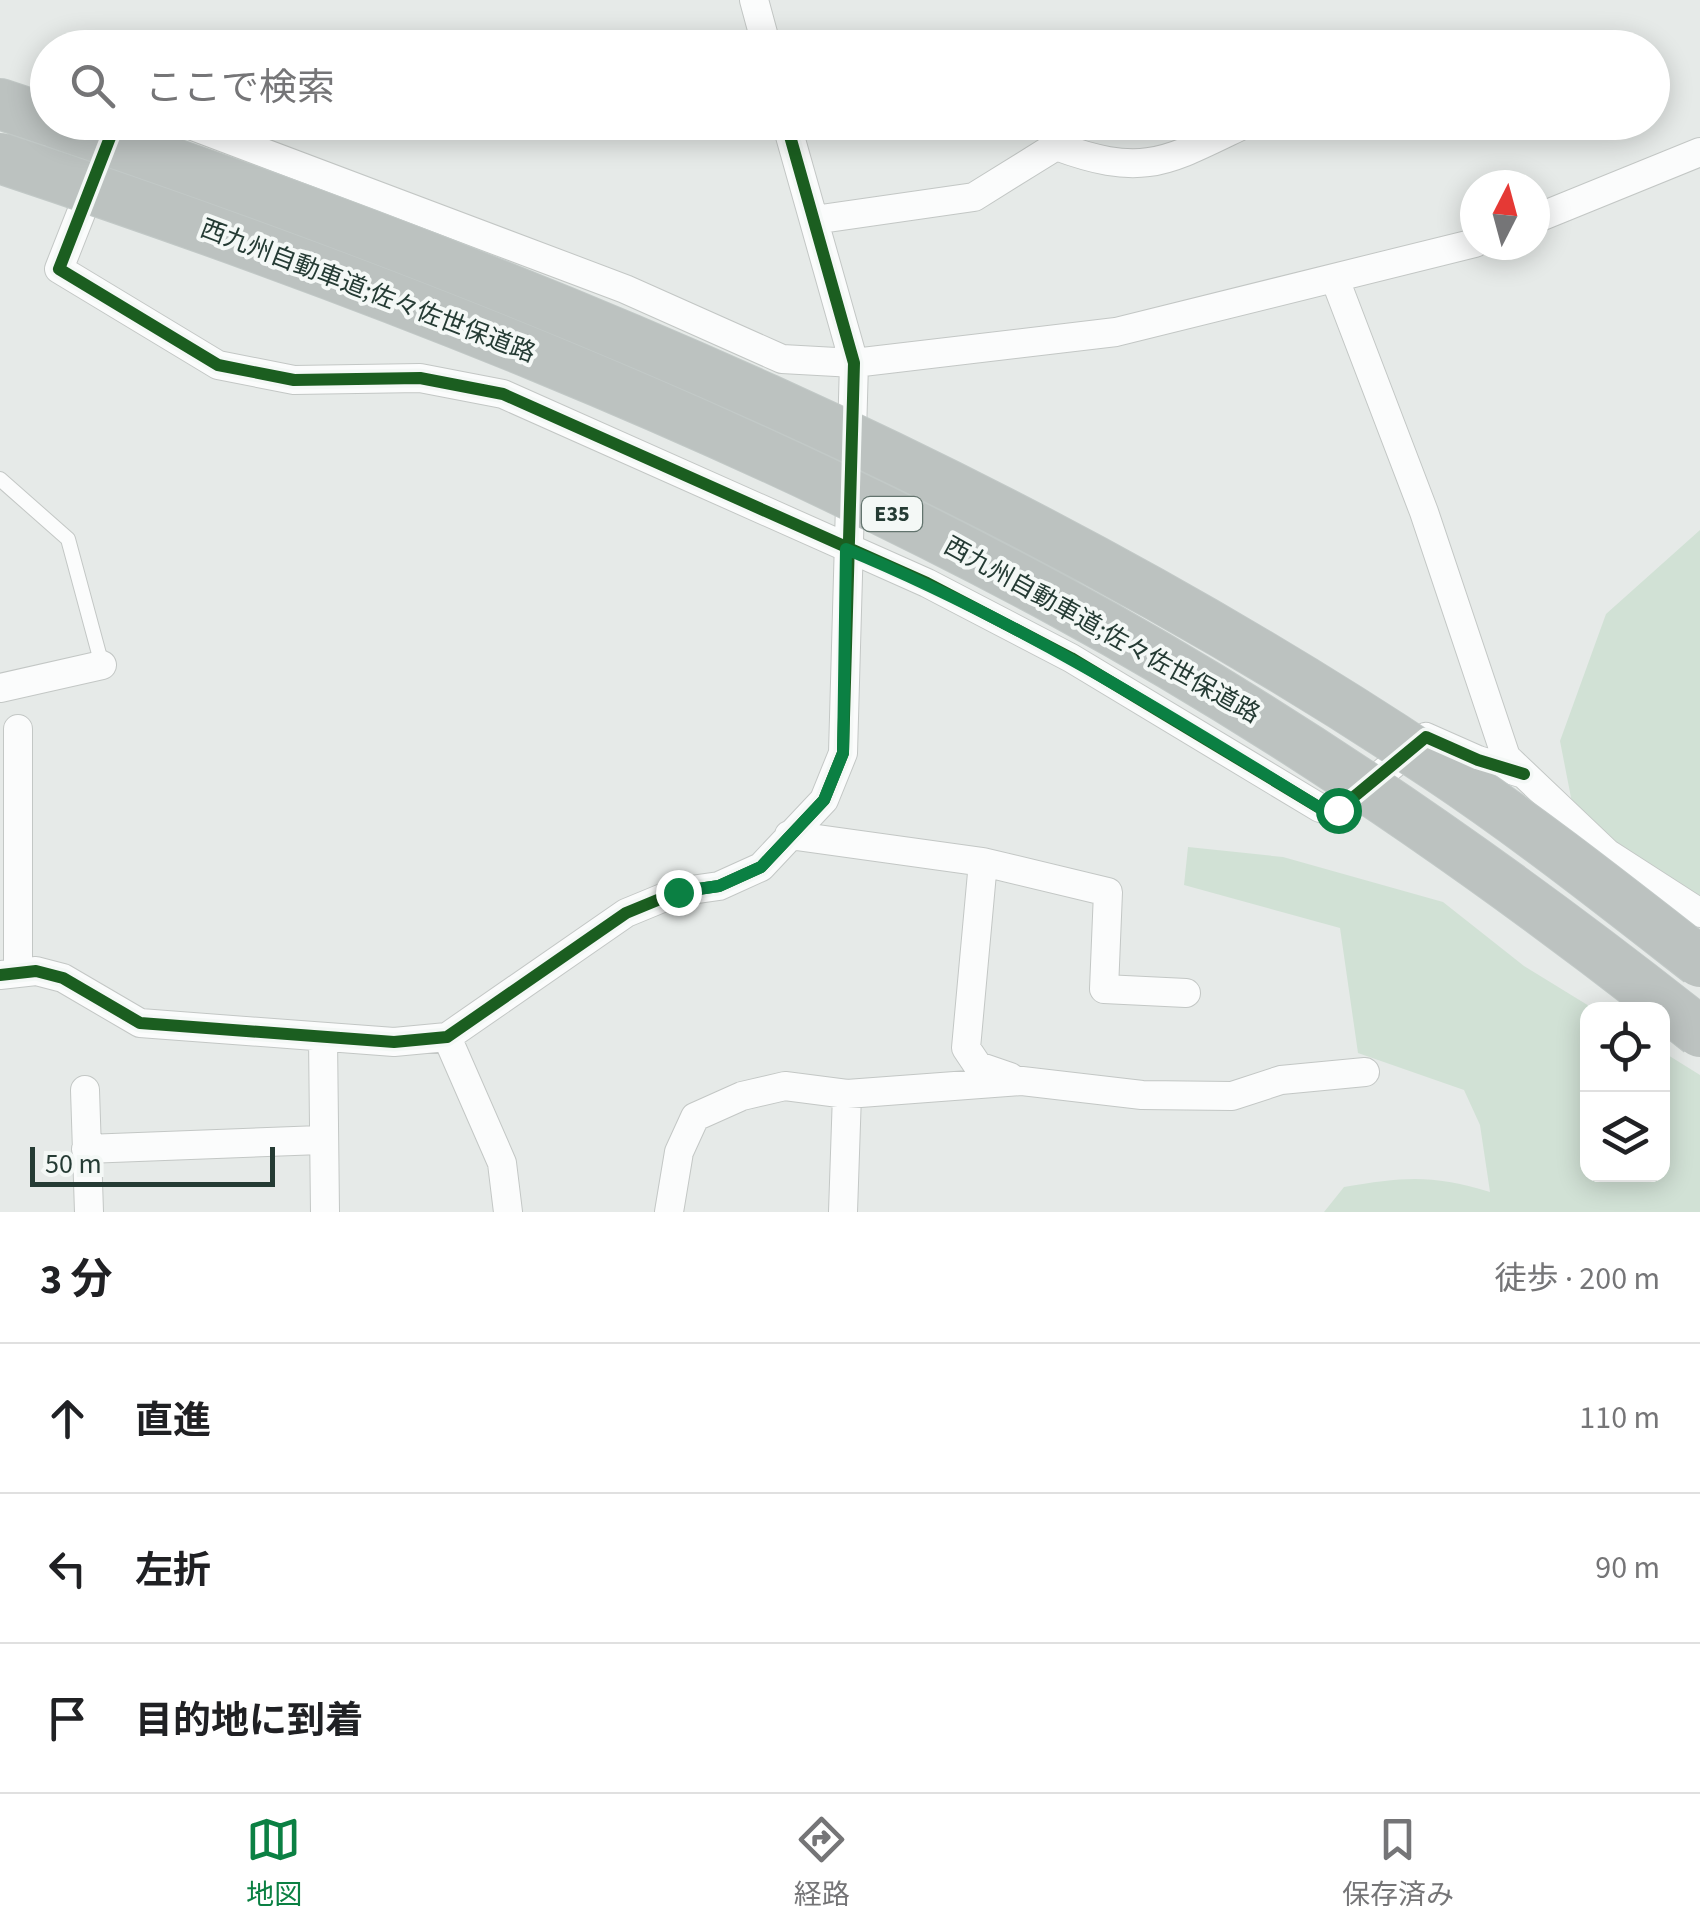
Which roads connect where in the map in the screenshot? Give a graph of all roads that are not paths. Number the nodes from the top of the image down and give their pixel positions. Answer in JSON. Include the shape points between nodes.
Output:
{"nodes":[{"id":1,"x":754,"y":0,"type":"edge"},
{"id":2,"x":762,"y":30,"type":"edge"},
{"id":3,"x":0,"y":104,"type":"edge"},
{"id":4,"x":30,"y":114,"type":"edge"},
{"id":5,"x":102,"y":140,"type":"edge"},
{"id":6,"x":109,"y":140,"type":"edge"},
{"id":7,"x":230,"y":140,"type":"edge"},
{"id":8,"x":791,"y":140,"type":"edge"},
{"id":9,"x":1207,"y":140,"type":"edge"},
{"id":10,"x":1700,"y":152,"type":"edge"},
{"id":11,"x":0,"y":158,"type":"edge"},
{"id":12,"x":1550,"y":212,"type":"edge"},
{"id":13,"x":814,"y":220,"type":"junction"},
{"id":14,"x":1460,"y":247,"type":"edge"},
{"id":15,"x":1335,"y":280,"type":"junction"},
{"id":16,"x":854,"y":363,"type":"junction"},
{"id":17,"x":0,"y":479,"type":"edge"},
{"id":18,"x":846,"y":549,"type":"junction"},
{"id":19,"x":102,"y":665,"type":"joint"},
{"id":20,"x":0,"y":688,"type":"edge"},
{"id":21,"x":18,"y":729,"type":"dead end"},
{"id":22,"x":1524,"y":774,"type":"junction"},
{"id":23,"x":790,"y":835,"type":"junction"},
{"id":24,"x":983,"y":862,"type":"junction"},
{"id":25,"x":1700,"y":913,"type":"edge"},
{"id":26,"x":1700,"y":962,"type":"edge"},
{"id":27,"x":9,"y":974,"type":"edge"},
{"id":28,"x":1186,"y":993,"type":"dead end"},
{"id":29,"x":1700,"y":1032,"type":"edge"},
{"id":30,"x":447,"y":1037,"type":"junction"},
{"id":31,"x":323,"y":1038,"type":"junction"},
{"id":32,"x":1365,"y":1072,"type":"dead end"},
{"id":33,"x":1022,"y":1081,"type":"junction"},
{"id":34,"x":85,"y":1090,"type":"dead end"},
{"id":35,"x":847,"y":1094,"type":"junction"},
{"id":36,"x":322,"y":1140,"type":"junction"},
{"id":37,"x":86,"y":1150,"type":"junction"},
{"id":38,"x":89,"y":1212,"type":"edge"},
{"id":39,"x":325,"y":1212,"type":"edge"},
{"id":40,"x":508,"y":1212,"type":"edge"},
{"id":41,"x":669,"y":1212,"type":"edge"},
{"id":42,"x":843,"y":1212,"type":"edge"}],
"edges":[{"from":1,"to":2,"type":"street"},
{"from":3,"to":4,"type":"highway","name":"西九州自動車道;佐々佐世保道路","number":"E35"},
{"from":5,"to":26,"type":"highway","name":"西九州自動車道;佐々佐世保道路","number":"E35","bridge":true,"via":[[514,292],[921,470],[1245,647],[1438,767]]},
{"from":6,"to":18,"type":"street","via":[[60,270],[218,365],[294,380],[420,378],[503,394]]},
{"from":7,"to":16,"type":"street","via":[[625,289],[782,359]]},
{"from":8,"to":13,"type":"street"},
{"from":9,"to":13,"type":"street","via":[[1150,164],[1106,164],[1056,146],[974,198]]},
{"from":10,"to":12,"type":"street"},
{"from":11,"to":29,"type":"highway","name":"西九州自動車道;佐々佐世保道路","number":"E35","bridge":true,"via":[[499,336],[899,518],[1240,705],[1549,912]]},
{"from":13,"to":16,"type":"street"},
{"from":14,"to":15,"type":"street"},
{"from":15,"to":16,"type":"street","via":[[1116,332]]},
{"from":15,"to":22,"type":"street","via":[[1424,512],[1506,757]]},
{"from":16,"to":18,"type":"street"},
{"from":17,"to":19,"type":"lane","via":[[68,538]]},
{"from":18,"to":22,"type":"street","via":[[1071,658],[1320,808],[1338,810],[1426,737]]},
{"from":18,"to":23,"type":"street","via":[[843,753],[824,800]]},
{"from":19,"to":20,"type":"street"},
{"from":21,"to":27,"type":"street"},
{"from":22,"to":25,"type":"street","via":[[1607,853]]},
{"from":23,"to":24,"type":"street"},
{"from":23,"to":30,"type":"street","via":[[761,867],[626,914]]},
{"from":24,"to":28,"type":"street","via":[[1108,892],[1104,989]]},
{"from":24,"to":33,"type":"street","via":[[966,1048],[978,1066]]},
{"from":27,"to":31,"type":"street","via":[[63,978],[140,1023]]},
{"from":30,"to":31,"type":"street"},
{"from":30,"to":40,"type":"street","via":[[502,1163]]},
{"from":31,"to":36,"type":"street"},
{"from":32,"to":33,"type":"street","via":[[1281,1080],[1232,1096],[1142,1095]]},
{"from":33,"to":35,"type":"street"},
{"from":34,"to":37,"type":"street"},
{"from":35,"to":41,"type":"street","via":[[786,1086],[695,1117],[679,1152]]},
{"from":35,"to":42,"type":"street"},
{"from":36,"to":37,"type":"street"},
{"from":36,"to":39,"type":"street"},
{"from":37,"to":38,"type":"street"}]}
